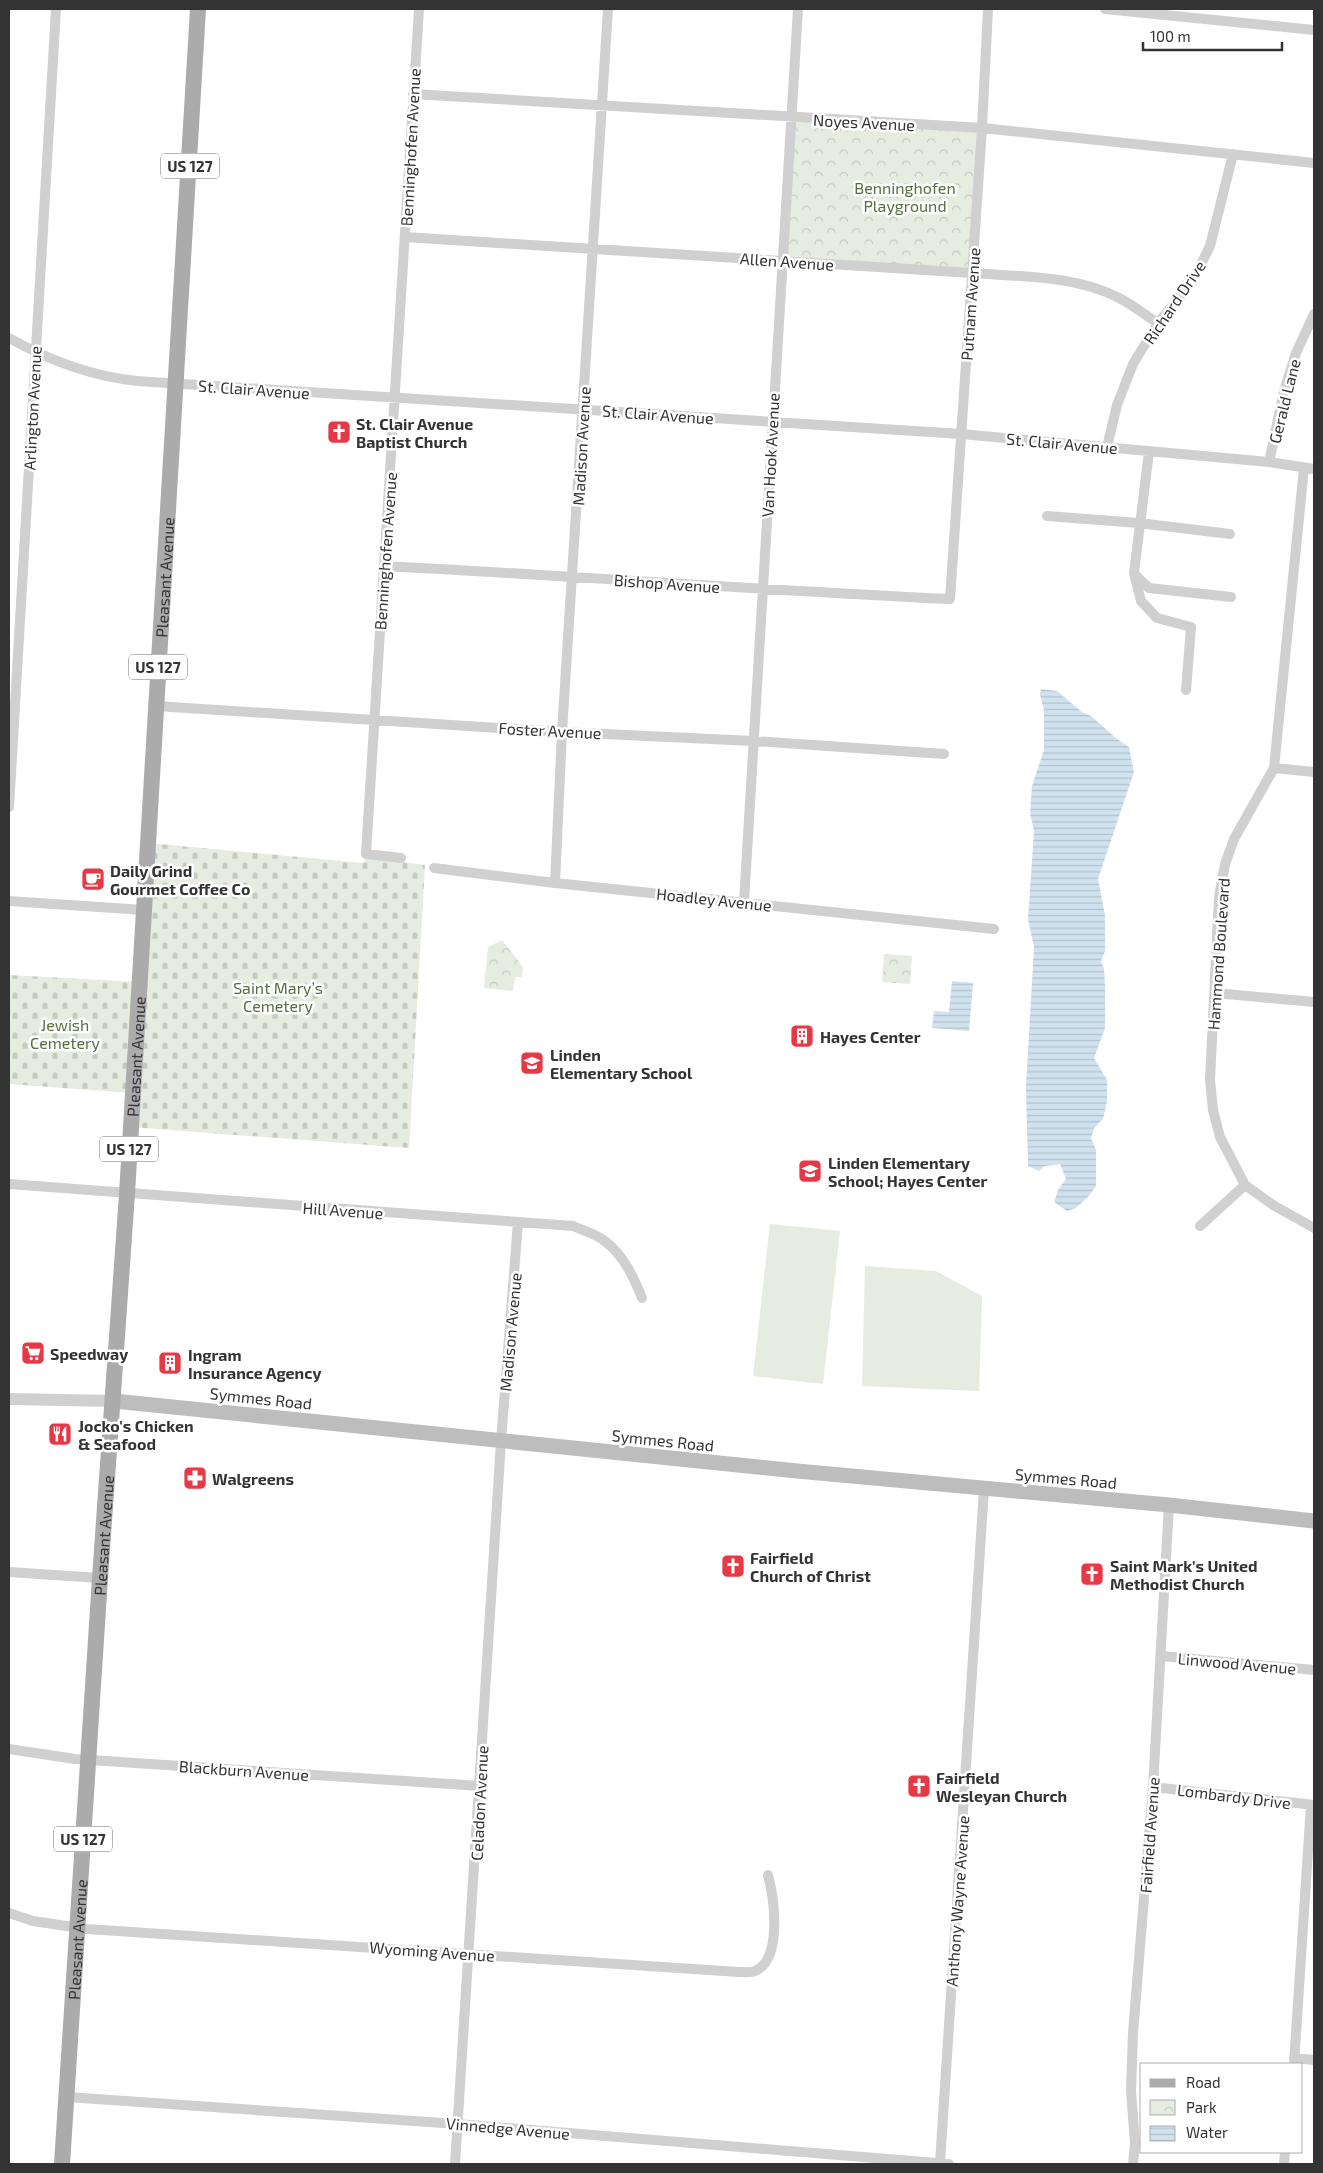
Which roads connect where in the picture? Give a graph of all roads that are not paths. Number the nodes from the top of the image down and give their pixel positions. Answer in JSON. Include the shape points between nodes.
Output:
{"nodes":[{"id":1,"x":56,"y":9,"type":"edge"},
{"id":2,"x":198,"y":9,"type":"edge"},
{"id":3,"x":419,"y":9,"type":"edge"},
{"id":4,"x":608,"y":9,"type":"edge"},
{"id":5,"x":798,"y":9,"type":"edge"},
{"id":6,"x":988,"y":9,"type":"edge"},
{"id":7,"x":1105,"y":9,"type":"edge"},
{"id":8,"x":1314,"y":30,"type":"edge"},
{"id":9,"x":413,"y":94,"type":"junction"},
{"id":10,"x":602,"y":106,"type":"junction"},
{"id":11,"x":791,"y":118,"type":"junction"},
{"id":12,"x":982,"y":128,"type":"junction"},
{"id":13,"x":1233,"y":154,"type":"junction"},
{"id":14,"x":1314,"y":163,"type":"edge"},
{"id":15,"x":405,"y":237,"type":"junction"},
{"id":16,"x":593,"y":248,"type":"junction"},
{"id":17,"x":782,"y":260,"type":"junction"},
{"id":18,"x":972,"y":273,"type":"junction"},
{"id":19,"x":1314,"y":314,"type":"edge"},
{"id":20,"x":1158,"y":324,"type":"junction"},
{"id":21,"x":9,"y":338,"type":"edge"},
{"id":22,"x":36,"y":353,"type":"junction"},
{"id":23,"x":176,"y":383,"type":"junction"},
{"id":24,"x":395,"y":397,"type":"junction"},
{"id":25,"x":584,"y":409,"type":"junction"},
{"id":26,"x":772,"y":422,"type":"junction"},
{"id":27,"x":961,"y":434,"type":"junction"},
{"id":28,"x":1107,"y":446,"type":"junction"},
{"id":29,"x":1149,"y":452,"type":"junction"},
{"id":30,"x":1270,"y":462,"type":"junction"},
{"id":31,"x":1309,"y":468,"type":"edge"},
{"id":32,"x":1047,"y":516,"type":"dead end"},
{"id":33,"x":1139,"y":523,"type":"junction"},
{"id":34,"x":1230,"y":534,"type":"dead end"},
{"id":35,"x":384,"y":566,"type":"junction"},
{"id":36,"x":1134,"y":573,"type":"junction"},
{"id":37,"x":574,"y":576,"type":"junction"},
{"id":38,"x":764,"y":590,"type":"junction"},
{"id":39,"x":1231,"y":597,"type":"dead end"},
{"id":40,"x":950,"y":599,"type":"joint"},
{"id":41,"x":1186,"y":690,"type":"dead end"},
{"id":42,"x":156,"y":706,"type":"junction"},
{"id":43,"x":373,"y":719,"type":"junction"},
{"id":44,"x":562,"y":732,"type":"junction"},
{"id":45,"x":753,"y":741,"type":"junction"},
{"id":46,"x":944,"y":754,"type":"dead end"},
{"id":47,"x":1274,"y":768,"type":"junction"},
{"id":48,"x":1314,"y":772,"type":"edge"},
{"id":49,"x":9,"y":807,"type":"edge"},
{"id":50,"x":401,"y":858,"type":"dead end"},
{"id":51,"x":434,"y":868,"type":"dead end"},
{"id":52,"x":555,"y":883,"type":"junction"},
{"id":53,"x":9,"y":901,"type":"edge"},
{"id":54,"x":744,"y":902,"type":"junction"},
{"id":55,"x":144,"y":910,"type":"junction"},
{"id":56,"x":994,"y":929,"type":"dead end"},
{"id":57,"x":1215,"y":993,"type":"junction"},
{"id":58,"x":1314,"y":1002,"type":"edge"},
{"id":59,"x":9,"y":1184,"type":"edge"},
{"id":60,"x":1245,"y":1185,"type":"junction"},
{"id":61,"x":127,"y":1194,"type":"junction"},
{"id":62,"x":518,"y":1222,"type":"junction"},
{"id":63,"x":1200,"y":1226,"type":"dead end"},
{"id":64,"x":1314,"y":1228,"type":"edge"},
{"id":65,"x":642,"y":1298,"type":"dead end"},
{"id":66,"x":9,"y":1399,"type":"edge"},
{"id":67,"x":114,"y":1401,"type":"junction"},
{"id":68,"x":501,"y":1441,"type":"junction"},
{"id":69,"x":984,"y":1489,"type":"junction"},
{"id":70,"x":1169,"y":1505,"type":"junction"},
{"id":71,"x":1314,"y":1521,"type":"edge"},
{"id":72,"x":9,"y":1572,"type":"edge"},
{"id":73,"x":100,"y":1578,"type":"junction"},
{"id":74,"x":1160,"y":1656,"type":"junction"},
{"id":75,"x":1314,"y":1670,"type":"edge"},
{"id":76,"x":9,"y":1749,"type":"edge"},
{"id":77,"x":88,"y":1759,"type":"junction"},
{"id":78,"x":480,"y":1786,"type":"junction"},
{"id":79,"x":1153,"y":1786,"type":"junction"},
{"id":80,"x":1313,"y":1805,"type":"edge"},
{"id":81,"x":768,"y":1875,"type":"dead end"},
{"id":82,"x":9,"y":1913,"type":"edge"},
{"id":83,"x":77,"y":1928,"type":"junction"},
{"id":84,"x":470,"y":1954,"type":"junction"},
{"id":85,"x":1314,"y":2060,"type":"edge"},
{"id":86,"x":1294,"y":2061,"type":"edge"},
{"id":87,"x":67,"y":2097,"type":"junction"},
{"id":88,"x":458,"y":2124,"type":"junction"},
{"id":89,"x":62,"y":2164,"type":"edge"},
{"id":90,"x":455,"y":2164,"type":"edge"},
{"id":91,"x":944,"y":2164,"type":"edge"},
{"id":92,"x":1133,"y":2164,"type":"edge"}],
"edges":[{"from":1,"to":22,"type":"street","name":"Arlington Avenue"},
{"from":2,"to":23,"type":"main road","name":"Pleasant Avenue","number":"US 127"},
{"from":3,"to":9,"type":"street","name":"Benninghofen Avenue"},
{"from":4,"to":10,"type":"street","name":"Madison Avenue"},
{"from":5,"to":11,"type":"street","name":"Van Hook Avenue"},
{"from":6,"to":12,"type":"street","name":"Putnam Avenue"},
{"from":7,"to":8,"type":"street"},
{"from":9,"to":10,"type":"street","name":"Noyes Avenue"},
{"from":9,"to":15,"type":"street","name":"Benninghofen Avenue"},
{"from":10,"to":11,"type":"street","name":"Noyes Avenue"},
{"from":10,"to":16,"type":"street","name":"Madison Avenue"},
{"from":11,"to":12,"type":"street","name":"Noyes Avenue"},
{"from":11,"to":17,"type":"street","name":"Van Hook Avenue"},
{"from":12,"to":13,"type":"street","name":"Noyes Avenue"},
{"from":12,"to":18,"type":"street","name":"Putnam Avenue"},
{"from":13,"to":14,"type":"street","name":"Noyes Avenue"},
{"from":13,"to":20,"type":"street","name":"Richard Drive","via":[[1210,246],[1192,282]]},
{"from":15,"to":16,"type":"street","name":"Allen Avenue"},
{"from":15,"to":24,"type":"street","name":"Benninghofen Avenue"},
{"from":16,"to":17,"type":"street","name":"Allen Avenue"},
{"from":16,"to":25,"type":"street","name":"Madison Avenue"},
{"from":17,"to":18,"type":"street","name":"Allen Avenue"},
{"from":17,"to":26,"type":"street","name":"Van Hook Avenue"},
{"from":18,"to":20,"type":"street","name":"Allen Avenue","via":[[1086,285],[1119,298]]},
{"from":18,"to":27,"type":"street","name":"Putnam Avenue"},
{"from":19,"to":30,"type":"street","name":"Gerald Lane","via":[[1296,353],[1284,391]]},
{"from":20,"to":28,"type":"street","name":"Richard Drive","via":[[1132,364]]},
{"from":21,"to":22,"type":"street","name":"St. Clair Avenue"},
{"from":22,"to":23,"type":"street","name":"St. Clair Avenue","via":[[97,375]]},
{"from":22,"to":49,"type":"street","name":"Arlington Avenue"},
{"from":23,"to":24,"type":"street","name":"St. Clair Avenue"},
{"from":23,"to":42,"type":"main road","name":"Pleasant Avenue","number":"US 127"},
{"from":24,"to":25,"type":"street","name":"St. Clair Avenue"},
{"from":24,"to":35,"type":"street","name":"Benninghofen Avenue"},
{"from":25,"to":26,"type":"street","name":"St. Clair Avenue"},
{"from":25,"to":37,"type":"street","name":"Madison Avenue"},
{"from":26,"to":27,"type":"street","name":"St. Clair Avenue"},
{"from":26,"to":38,"type":"street","name":"Van Hook Avenue"},
{"from":27,"to":28,"type":"street","name":"St. Clair Avenue"},
{"from":27,"to":40,"type":"street","name":"Putnam Avenue"},
{"from":28,"to":29,"type":"street","name":"St. Clair Avenue"},
{"from":29,"to":30,"type":"street","name":"St. Clair Avenue"},
{"from":29,"to":33,"type":"street"},
{"from":30,"to":31,"type":"street","name":"St. Clair Avenue"},
{"from":31,"to":47,"type":"street","name":"Hammond Boulevard"},
{"from":32,"to":33,"type":"street"},
{"from":33,"to":34,"type":"street"},
{"from":33,"to":36,"type":"street"},
{"from":35,"to":37,"type":"street","name":"Bishop Avenue"},
{"from":35,"to":43,"type":"street","name":"Benninghofen Avenue"},
{"from":36,"to":39,"type":"street","via":[[1149,588]]},
{"from":36,"to":41,"type":"street","via":[[1141,601],[1157,618],[1191,627]]},
{"from":37,"to":38,"type":"street","name":"Bishop Avenue"},
{"from":37,"to":44,"type":"street","name":"Madison Avenue"},
{"from":38,"to":40,"type":"street","name":"Bishop Avenue"},
{"from":38,"to":45,"type":"street","name":"Van Hook Avenue"},
{"from":42,"to":43,"type":"street","name":"Foster Avenue"},
{"from":42,"to":55,"type":"main road","name":"Pleasant Avenue","number":"US 127"},
{"from":43,"to":44,"type":"street","name":"Foster Avenue"},
{"from":43,"to":50,"type":"street","name":"Benninghofen Avenue","via":[[366,854]]},
{"from":44,"to":45,"type":"street","name":"Foster Avenue"},
{"from":44,"to":52,"type":"street","name":"Madison Avenue"},
{"from":45,"to":46,"type":"street","name":"Foster Avenue"},
{"from":45,"to":54,"type":"street","name":"Van Hook Avenue"},
{"from":47,"to":48,"type":"street"},
{"from":47,"to":57,"type":"street","name":"Hammond Boulevard","via":[[1234,840],[1225,864],[1220,896]]},
{"from":51,"to":52,"type":"street","name":"Hoadley Avenue"},
{"from":52,"to":54,"type":"street","name":"Hoadley Avenue"},
{"from":53,"to":55,"type":"street"},
{"from":54,"to":56,"type":"street","name":"Hoadley Avenue"},
{"from":55,"to":61,"type":"main road","name":"Pleasant Avenue","number":"US 127"},
{"from":57,"to":58,"type":"street"},
{"from":57,"to":60,"type":"street","name":"Hammond Boulevard","via":[[1210,1080],[1213,1110],[1220,1137]]},
{"from":59,"to":61,"type":"street","name":"Hill Avenue"},
{"from":60,"to":63,"type":"street"},
{"from":60,"to":64,"type":"street","name":"Hammond Boulevard"},
{"from":61,"to":62,"type":"street","name":"Hill Avenue"},
{"from":61,"to":67,"type":"main road","name":"Pleasant Avenue","number":"US 127"},
{"from":62,"to":65,"type":"street","name":"Hill Avenue","via":[[574,1226],[605,1241],[629,1269]]},
{"from":62,"to":68,"type":"street","name":"Madison Avenue"},
{"from":66,"to":67,"type":"street","name":"Symmes Road"},
{"from":67,"to":68,"type":"main road","name":"Symmes Road"},
{"from":67,"to":73,"type":"main road","name":"Pleasant Avenue","number":"US 127"},
{"from":68,"to":69,"type":"main road","name":"Symmes Road"},
{"from":68,"to":78,"type":"street","name":"Celadon Avenue"},
{"from":69,"to":70,"type":"main road","name":"Symmes Road"},
{"from":69,"to":91,"type":"street","name":"Anthony Wayne Avenue"},
{"from":70,"to":71,"type":"main road","name":"Symmes Road"},
{"from":70,"to":74,"type":"street","name":"Fairfield Avenue"},
{"from":72,"to":73,"type":"street"},
{"from":73,"to":77,"type":"main road","name":"Pleasant Avenue","number":"US 127"},
{"from":74,"to":75,"type":"street","name":"Linwood Avenue"},
{"from":74,"to":79,"type":"street","name":"Fairfield Avenue"},
{"from":76,"to":77,"type":"street","name":"Blackburn Avenue"},
{"from":77,"to":78,"type":"street","name":"Blackburn Avenue"},
{"from":77,"to":83,"type":"main road","name":"Pleasant Avenue","number":"US 127"},
{"from":78,"to":84,"type":"street","name":"Celadon Avenue"},
{"from":79,"to":80,"type":"street","name":"Lombardy Drive"},
{"from":79,"to":92,"type":"street","name":"Fairfield Avenue","via":[[1133,2033],[1130,2091],[1135,2143]]},
{"from":80,"to":86,"type":"street"},
{"from":81,"to":84,"type":"street","name":"Wyoming Avenue","via":[[773,1895],[773,1944],[765,1963],[755,1971],[725,1972]]},
{"from":82,"to":83,"type":"street","name":"Wyoming Avenue","via":[[33,1921]]},
{"from":83,"to":84,"type":"street","name":"Wyoming Avenue"},
{"from":83,"to":87,"type":"main road","name":"Pleasant Avenue","number":"US 127"},
{"from":84,"to":88,"type":"street","name":"Celadon Avenue"},
{"from":85,"to":86,"type":"street"},
{"from":87,"to":88,"type":"street","name":"Vinnedge Avenue"},
{"from":87,"to":89,"type":"main road","name":"Pleasant Avenue","number":"US 127"},
{"from":88,"to":90,"type":"street","name":"Celadon Avenue"},
{"from":88,"to":91,"type":"street","name":"Vinnedge Avenue"}]}
